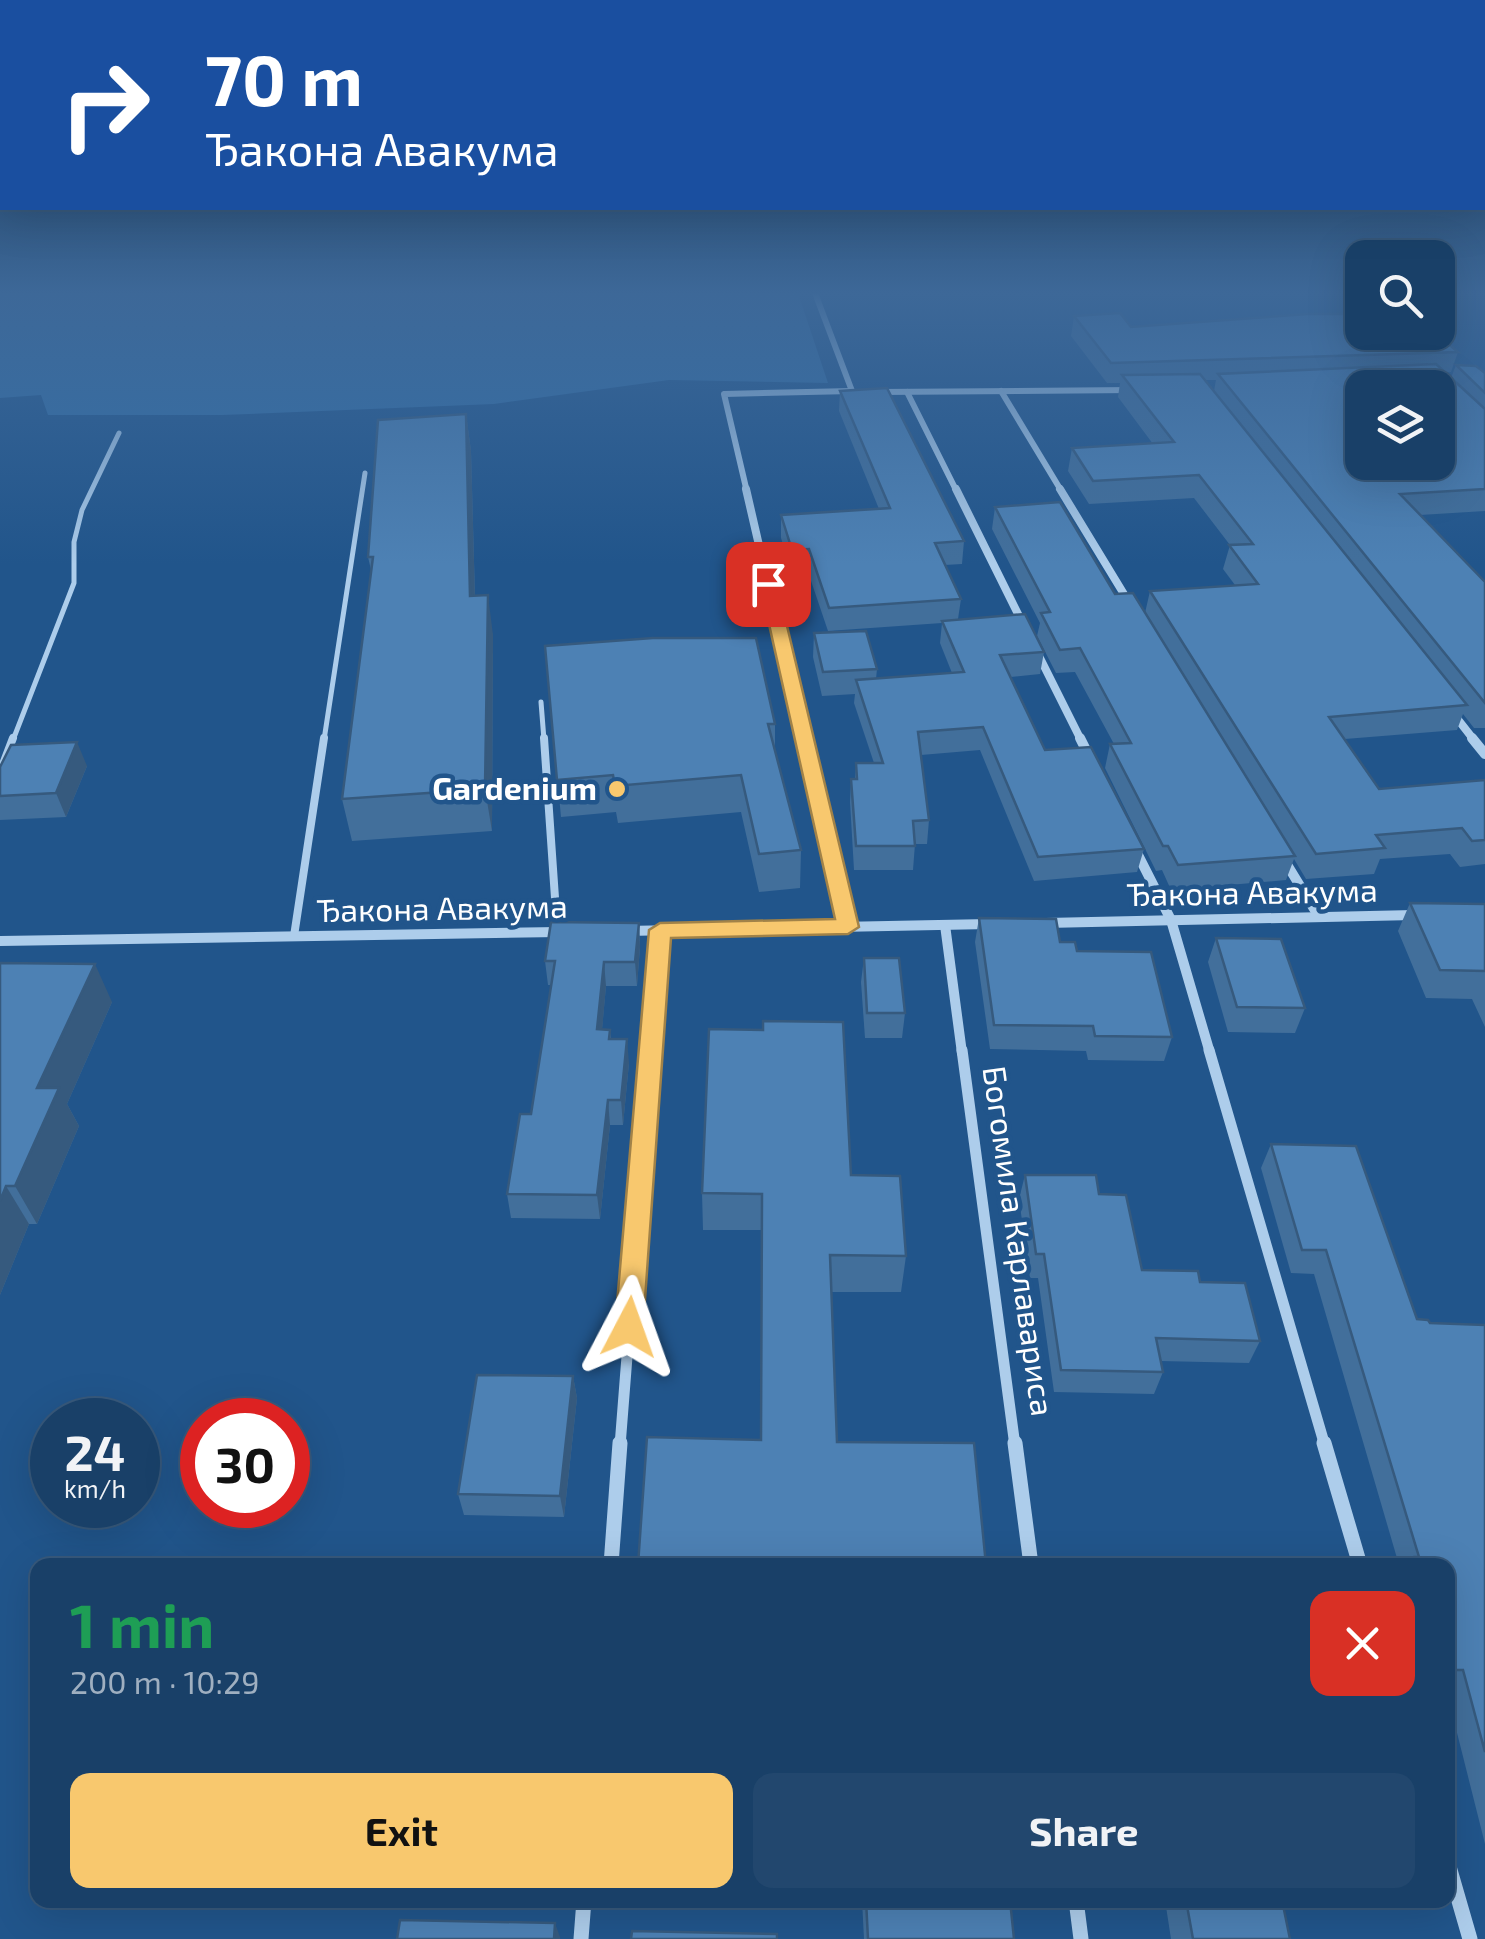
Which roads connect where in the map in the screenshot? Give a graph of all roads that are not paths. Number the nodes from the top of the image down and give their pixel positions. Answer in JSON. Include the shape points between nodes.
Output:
{"nodes":[{"id":1,"x":849,"y":383,"type":"edge"},
{"id":2,"x":1140,"y":390,"type":"edge"},
{"id":3,"x":852,"y":391,"type":"junction"},
{"id":4,"x":1001,"y":391,"type":"junction"},
{"id":5,"x":908,"y":392,"type":"junction"},
{"id":6,"x":118,"y":433,"type":"dead end"},
{"id":7,"x":366,"y":473,"type":"dead end"},
{"id":8,"x":1134,"y":612,"type":"edge"},
{"id":9,"x":540,"y":702,"type":"dead end"},
{"id":10,"x":1449,"y":708,"type":"edge"},
{"id":11,"x":1485,"y":754,"type":"edge"},
{"id":12,"x":1092,"y":762,"type":"edge"},
{"id":13,"x":0,"y":772,"type":"edge"},
{"id":14,"x":1127,"y":832,"type":"edge"},
{"id":15,"x":1278,"y":849,"type":"edge"},
{"id":16,"x":1430,"y":915,"type":"edge"},
{"id":17,"x":1319,"y":917,"type":"junction"},
{"id":18,"x":1171,"y":920,"type":"junction"},
{"id":19,"x":1039,"y":923,"type":"edge"},
{"id":20,"x":1002,"y":924,"type":"edge"},
{"id":21,"x":945,"y":925,"type":"junction"},
{"id":22,"x":848,"y":927,"type":"junction"},
{"id":23,"x":660,"y":930,"type":"junction"},
{"id":24,"x":609,"y":931,"type":"edge"},
{"id":25,"x":558,"y":932,"type":"junction"},
{"id":26,"x":575,"y":932,"type":"edge"},
{"id":27,"x":294,"y":936,"type":"junction"},
{"id":28,"x":0,"y":941,"type":"edge"},
{"id":29,"x":611,"y":1558,"type":"edge"},
{"id":30,"x":1030,"y":1558,"type":"edge"},
{"id":31,"x":1358,"y":1558,"type":"edge"},
{"id":32,"x":1455,"y":1888,"type":"edge"},
{"id":33,"x":583,"y":1908,"type":"edge"},
{"id":34,"x":1077,"y":1908,"type":"edge"},
{"id":35,"x":581,"y":1939,"type":"edge"},
{"id":36,"x":1081,"y":1939,"type":"edge"},
{"id":37,"x":1470,"y":1939,"type":"edge"}],
"edges":[{"from":1,"to":3,"type":"street"},
{"from":2,"to":4,"type":"street"},
{"from":3,"to":5,"type":"street"},
{"from":3,"to":22,"type":"street","via":[[724,394]]},
{"from":4,"to":5,"type":"street"},
{"from":4,"to":8,"type":"street"},
{"from":5,"to":12,"type":"street"},
{"from":6,"to":13,"type":"lane","via":[[81,513],[74,584]]},
{"from":7,"to":27,"type":"lane"},
{"from":9,"to":25,"type":"lane"},
{"from":10,"to":11,"type":"street"},
{"from":14,"to":18,"type":"street"},
{"from":15,"to":17,"type":"street"},
{"from":16,"to":17,"type":"street","name":"Ђакона Авакума"},
{"from":17,"to":18,"type":"street","name":"Ђакона Авакума"},
{"from":18,"to":19,"type":"street","name":"Ђакона Авакума"},
{"from":18,"to":31,"type":"street"},
{"from":20,"to":21,"type":"street","name":"Ђакона Авакума"},
{"from":21,"to":22,"type":"street","name":"Ђакона Авакума"},
{"from":21,"to":30,"type":"street","name":"Богомила Карлавариса"},
{"from":22,"to":23,"type":"street","name":"Ђакона Авакума"},
{"from":23,"to":24,"type":"street","name":"Ђакона Авакума"},
{"from":23,"to":29,"type":"street"},
{"from":25,"to":26,"type":"street","name":"Ђакона Авакума"},
{"from":25,"to":27,"type":"street","name":"Ђакона Авакума"},
{"from":27,"to":28,"type":"street","name":"Ђакона Авакума"},
{"from":32,"to":37,"type":"street"},
{"from":33,"to":35,"type":"street"},
{"from":34,"to":36,"type":"street"}]}
